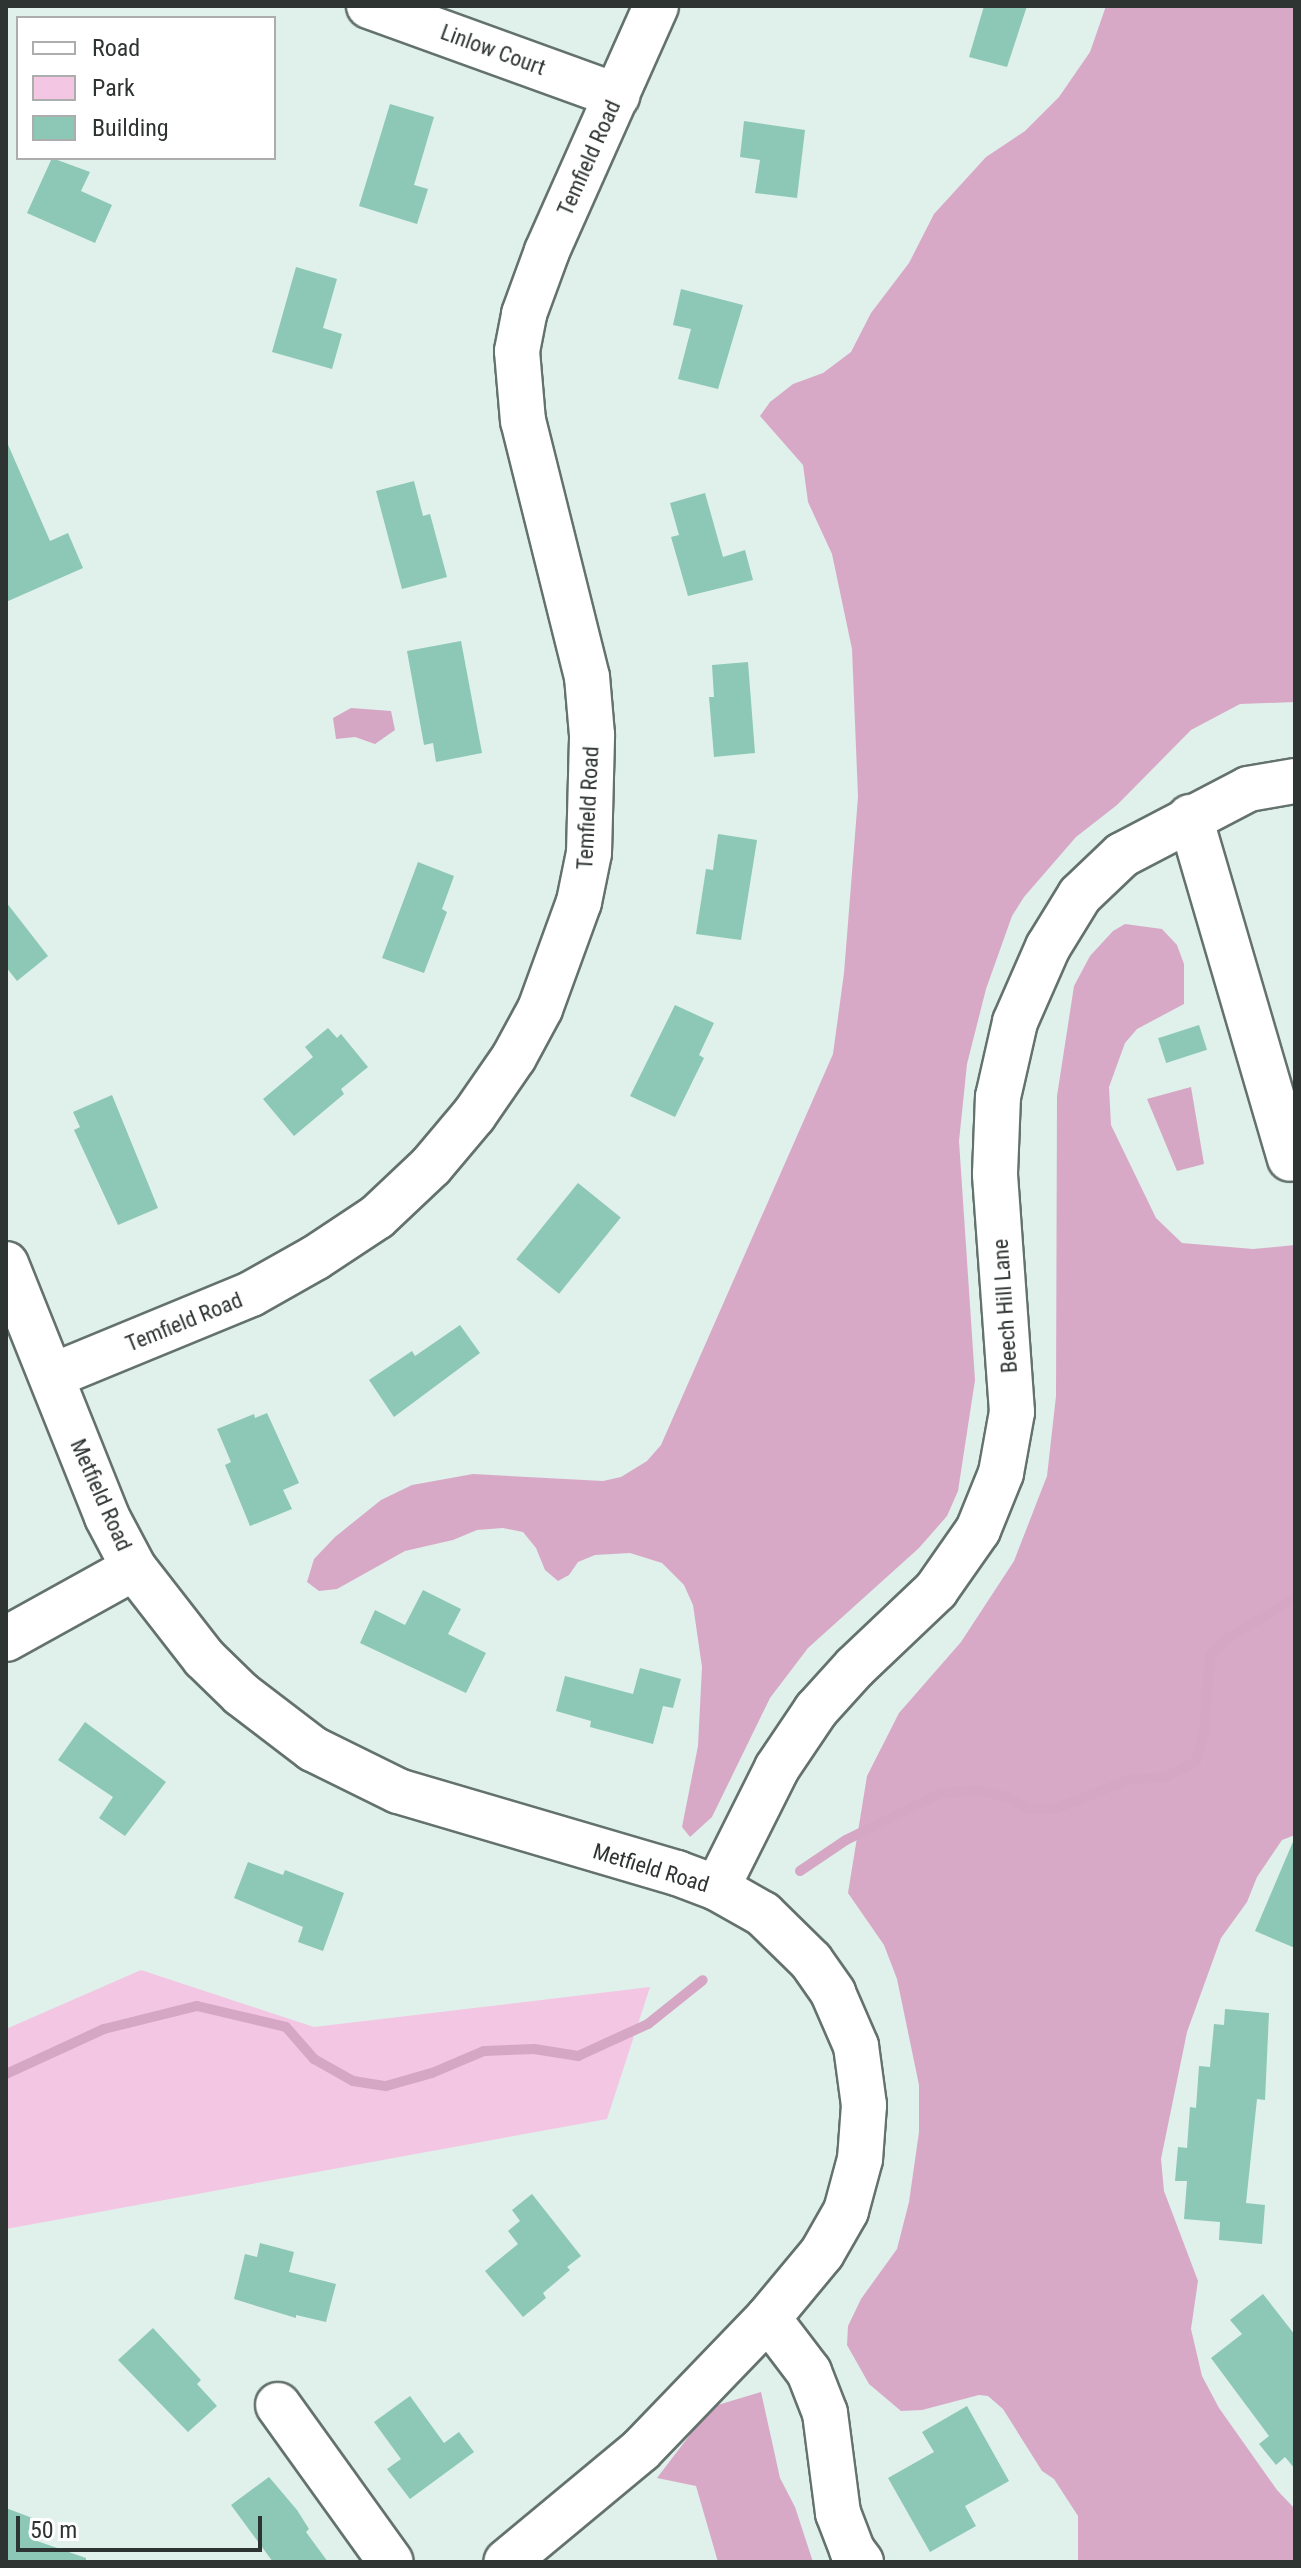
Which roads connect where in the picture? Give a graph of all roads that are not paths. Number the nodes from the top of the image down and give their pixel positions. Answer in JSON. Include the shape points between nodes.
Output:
{"nodes":[{"id":1,"x":369,"y":6,"type":"edge"},
{"id":2,"x":656,"y":6,"type":"edge"},
{"id":3,"x":617,"y":96,"type":"junction"},
{"id":4,"x":1295,"y":781,"type":"edge"},
{"id":5,"x":1190,"y":817,"type":"junction"},
{"id":6,"x":1290,"y":1159,"type":"dead end"},
{"id":7,"x":6,"y":1264,"type":"edge"},
{"id":8,"x":52,"y":1376,"type":"junction"},
{"id":9,"x":134,"y":1568,"type":"junction"},
{"id":10,"x":6,"y":1639,"type":"edge"},
{"id":11,"x":717,"y":1888,"type":"junction"},
{"id":12,"x":768,"y":2318,"type":"junction"},
{"id":13,"x":278,"y":2405,"type":"dead end"},
{"id":14,"x":391,"y":2562,"type":"edge"},
{"id":15,"x":506,"y":2562,"type":"edge"},
{"id":16,"x":861,"y":2562,"type":"edge"}],
"edges":[{"from":1,"to":3,"type":"street","name":"Linlow Court"},
{"from":2,"to":3,"type":"street","name":"Temfield Road"},
{"from":3,"to":8,"type":"street","name":"Temfield Road","via":[[547,251],[517,351],[523,421],[587,677],[592,735],[589,853],[579,902],[540,1009],[474,1115],[377,1217],[251,1294]]},
{"from":4,"to":5,"type":"street","name":"Beech Hill Lane","via":[[1248,789]]},
{"from":5,"to":6,"type":"street"},
{"from":5,"to":11,"type":"street","name":"Beech Hill Lane","via":[[1122,855],[1080,895],[1048,947],[1015,1022],[998,1097],[995,1174],[1012,1412],[1001,1473],[978,1530],[936,1590],[816,1710],[777,1768]]},
{"from":7,"to":8,"type":"street","name":"Metfield Road"},
{"from":8,"to":9,"type":"street","name":"Metfield Road","via":[[107,1517]]},
{"from":9,"to":10,"type":"street"},
{"from":9,"to":11,"type":"street","name":"Metfield Road","via":[[204,1658],[277,1725],[358,1774],[441,1806]]},
{"from":11,"to":12,"type":"street","name":"Metfield Road","via":[[763,1914],[802,1948],[833,1993],[856,2046],[864,2105],[860,2159],[846,2211],[822,2253]]},
{"from":12,"to":15,"type":"street","name":"Metfield Road","via":[[641,2450]]},
{"from":12,"to":16,"type":"street","via":[[809,2372],[825,2413],[838,2513]]},
{"from":13,"to":14,"type":"street"}]}
